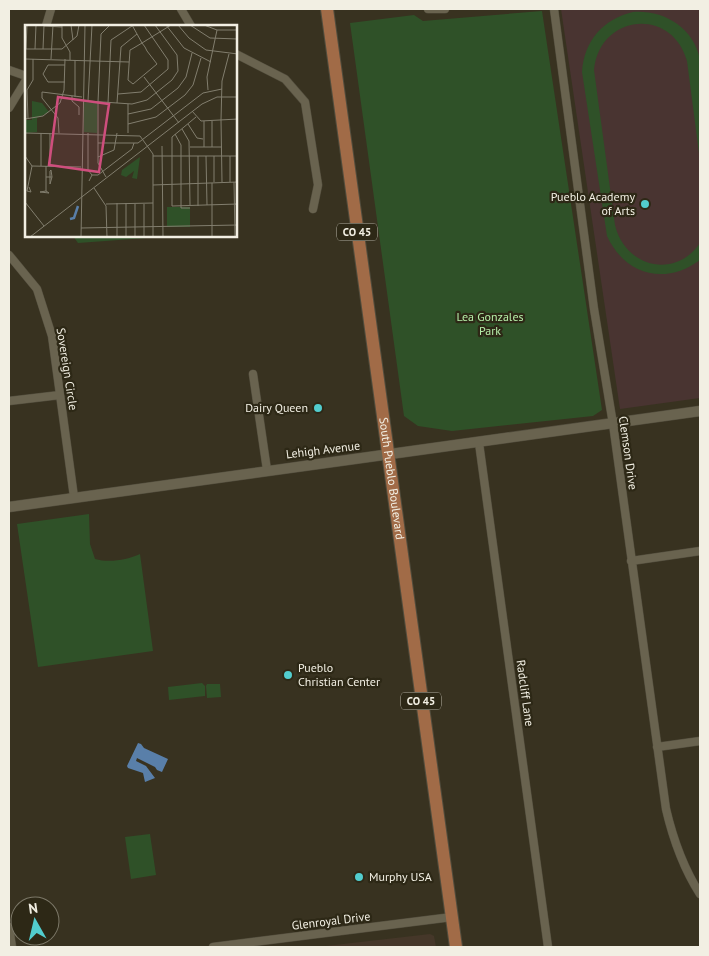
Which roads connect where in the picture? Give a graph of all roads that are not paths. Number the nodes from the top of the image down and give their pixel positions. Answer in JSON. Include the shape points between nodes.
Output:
{"nodes":[{"id":1,"x":51,"y":9,"type":"edge"},
{"id":2,"x":181,"y":9,"type":"edge"},
{"id":3,"x":327,"y":9,"type":"edge"},
{"id":4,"x":428,"y":9,"type":"edge"},
{"id":5,"x":445,"y":9,"type":"edge"},
{"id":6,"x":554,"y":9,"type":"edge"},
{"id":7,"x":46,"y":25,"type":"edge"},
{"id":8,"x":190,"y":25,"type":"edge"},
{"id":9,"x":238,"y":55,"type":"edge"},
{"id":10,"x":9,"y":70,"type":"edge"},
{"id":11,"x":25,"y":76,"type":"edge"},
{"id":12,"x":25,"y":82,"type":"edge"},
{"id":13,"x":9,"y":108,"type":"edge"},
{"id":14,"x":313,"y":209,"type":"dead end"},
{"id":15,"x":9,"y":255,"type":"edge"},
{"id":16,"x":253,"y":374,"type":"dead end"},
{"id":17,"x":60,"y":394,"type":"junction"},
{"id":18,"x":9,"y":401,"type":"edge"},
{"id":19,"x":700,"y":411,"type":"edge"},
{"id":20,"x":613,"y":424,"type":"junction"},
{"id":21,"x":479,"y":443,"type":"junction"},
{"id":22,"x":387,"y":454,"type":"junction"},
{"id":23,"x":267,"y":470,"type":"junction"},
{"id":24,"x":74,"y":497,"type":"junction"},
{"id":25,"x":9,"y":507,"type":"edge"},
{"id":26,"x":700,"y":551,"type":"edge"},
{"id":27,"x":631,"y":561,"type":"junction"},
{"id":28,"x":700,"y":740,"type":"edge"},
{"id":29,"x":657,"y":747,"type":"junction"},
{"id":30,"x":700,"y":894,"type":"edge"},
{"id":31,"x":452,"y":918,"type":"junction"},
{"id":32,"x":9,"y":927,"type":"edge"},
{"id":33,"x":12,"y":947,"type":"edge"},
{"id":34,"x":213,"y":947,"type":"edge"},
{"id":35,"x":456,"y":947,"type":"edge"},
{"id":36,"x":548,"y":947,"type":"edge"}],
"edges":[{"from":1,"to":7,"type":"street"},
{"from":2,"to":8,"type":"street"},
{"from":3,"to":22,"type":"main road","name":"South Pueblo Boulevard","number":"CO 45"},
{"from":4,"to":5,"type":"street"},
{"from":6,"to":20,"type":"street","name":"Clemson Drive","via":[[594,309]]},
{"from":9,"to":14,"type":"street","via":[[285,79],[305,102],[318,185]]},
{"from":10,"to":11,"type":"street"},
{"from":12,"to":13,"type":"street"},
{"from":15,"to":17,"type":"street","name":"Sovereign Circle","via":[[37,289],[52,336]]},
{"from":16,"to":23,"type":"street"},
{"from":17,"to":18,"type":"street"},
{"from":17,"to":24,"type":"street","name":"Sovereign Circle"},
{"from":19,"to":20,"type":"street","name":"Lehigh Avenue"},
{"from":20,"to":21,"type":"street","name":"Lehigh Avenue"},
{"from":20,"to":27,"type":"street","name":"Clemson Drive"},
{"from":21,"to":22,"type":"street","name":"Lehigh Avenue"},
{"from":21,"to":36,"type":"street","name":"Radcliff Lane"},
{"from":22,"to":23,"type":"street","name":"Lehigh Avenue"},
{"from":22,"to":31,"type":"main road","name":"South Pueblo Boulevard","number":"CO 45"},
{"from":23,"to":24,"type":"street","name":"Lehigh Avenue"},
{"from":24,"to":25,"type":"street","name":"Lehigh Avenue"},
{"from":26,"to":27,"type":"street"},
{"from":27,"to":29,"type":"street","name":"Clemson Drive"},
{"from":28,"to":29,"type":"street"},
{"from":29,"to":30,"type":"street","name":"Clemson Drive","via":[[672,832]]},
{"from":31,"to":34,"type":"street","name":"Glenroyal Drive"},
{"from":31,"to":35,"type":"main road","name":"South Pueblo Boulevard","number":"CO 45"},
{"from":32,"to":33,"type":"street"}]}
